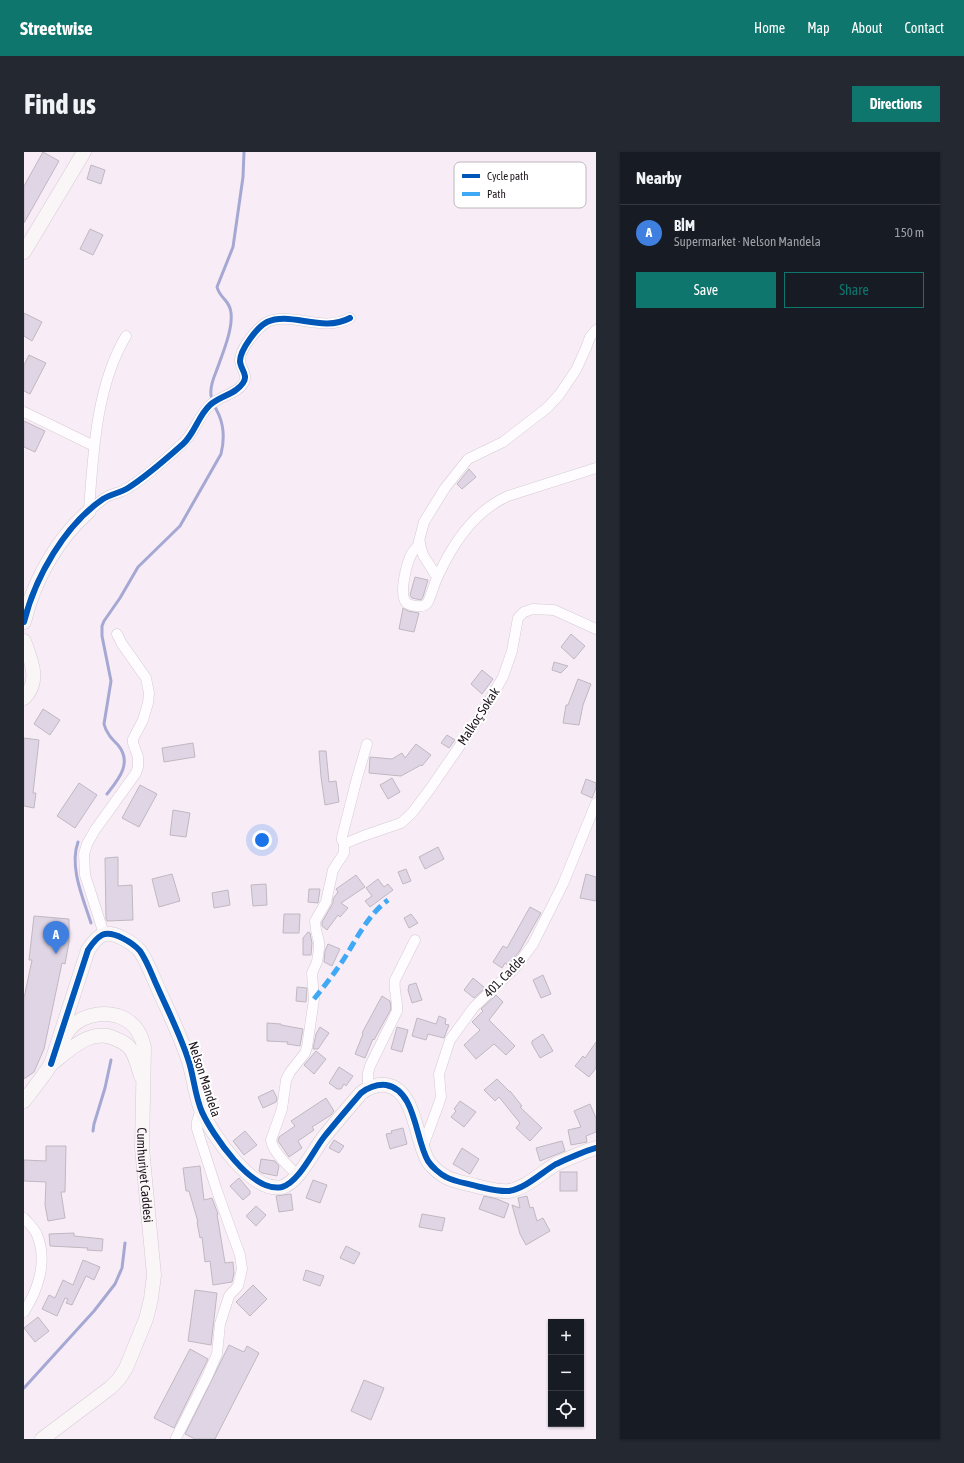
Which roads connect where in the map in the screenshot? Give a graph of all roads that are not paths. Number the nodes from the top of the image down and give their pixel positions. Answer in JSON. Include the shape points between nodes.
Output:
{"nodes":[{"id":1,"x":84,"y":152,"type":"edge"},
{"id":2,"x":24,"y":252,"type":"edge"},
{"id":3,"x":350,"y":318,"type":"dead end"},
{"id":4,"x":596,"y":330,"type":"edge"},
{"id":5,"x":126,"y":336,"type":"dead end"},
{"id":6,"x":24,"y":412,"type":"edge"},
{"id":7,"x":94,"y":446,"type":"junction"},
{"id":8,"x":596,"y":468,"type":"edge"},
{"id":9,"x":89,"y":511,"type":"junction"},
{"id":10,"x":420,"y":543,"type":"junction"},
{"id":11,"x":437,"y":577,"type":"junction"},
{"id":12,"x":24,"y":622,"type":"edge"},
{"id":13,"x":596,"y":630,"type":"edge"},
{"id":14,"x":117,"y":634,"type":"dead end"},
{"id":15,"x":24,"y":641,"type":"edge"},
{"id":16,"x":24,"y":698,"type":"edge"},
{"id":17,"x":367,"y":744,"type":"dead end"},
{"id":18,"x":596,"y":803,"type":"edge"},
{"id":19,"x":344,"y":844,"type":"junction"},
{"id":20,"x":104,"y":934,"type":"junction"},
{"id":21,"x":415,"y":940,"type":"dead end"},
{"id":22,"x":51,"y":1064,"type":"junction"},
{"id":23,"x":143,"y":1082,"type":"junction"},
{"id":24,"x":368,"y":1087,"type":"junction"},
{"id":25,"x":24,"y":1101,"type":"edge"},
{"id":26,"x":201,"y":1109,"type":"junction"},
{"id":27,"x":596,"y":1148,"type":"edge"},
{"id":28,"x":422,"y":1149,"type":"junction"},
{"id":29,"x":297,"y":1175,"type":"junction"},
{"id":30,"x":24,"y":1218,"type":"edge"},
{"id":31,"x":24,"y":1312,"type":"edge"},
{"id":32,"x":176,"y":1438,"type":"dead end"},
{"id":33,"x":42,"y":1439,"type":"edge"}],
"edges":[{"from":1,"to":2,"type":"street"},
{"from":3,"to":9,"type":"street","via":[[334,324],[284,319],[268,322],[248,341],[240,359],[246,377],[244,383],[210,405],[183,444],[138,481],[104,499]]},
{"from":4,"to":10,"type":"street","via":[[590,337],[576,370],[547,408],[502,442],[468,459],[452,478],[424,522]]},
{"from":5,"to":7,"type":"street","via":[[110,374]]},
{"from":6,"to":7,"type":"street"},
{"from":7,"to":9,"type":"street"},
{"from":8,"to":11,"type":"street","via":[[496,502],[482,512],[461,535]]},
{"from":9,"to":12,"type":"street","via":[[58,546],[40,577]]},
{"from":10,"to":11,"type":"street","via":[[423,555]]},
{"from":10,"to":11,"type":"street","via":[[409,559],[402,591],[405,601],[418,606],[425,605]]},
{"from":13,"to":19,"type":"street","name":"Malkoç Sokak","via":[[554,610],[533,609],[524,612],[518,618],[512,651],[503,677],[479,718],[430,790],[401,823]]},
{"from":14,"to":20,"type":"street","via":[[146,678],[149,693],[143,720],[133,739],[138,757],[136,773],[95,830],[84,854],[85,875]]},
{"from":15,"to":16,"type":"street","via":[[34,673],[32,687]]},
{"from":17,"to":19,"type":"street","via":[[343,834]]},
{"from":18,"to":28,"type":"street","name":"401. Cadde","via":[[563,884],[533,944],[515,968],[474,1007],[450,1040],[439,1074],[441,1097]]},
{"from":19,"to":29,"type":"street","via":[[344,853],[332,873],[326,902],[315,921],[320,949],[312,973],[314,999],[307,1047],[286,1080],[282,1109],[271,1140],[276,1151]]},
{"from":20,"to":22,"type":"street","via":[[95,940],[88,950]]},
{"from":20,"to":26,"type":"street","name":"Nelson Mandela","via":[[119,937],[131,943],[140,952],[178,1032]]},
{"from":21,"to":24,"type":"street","via":[[395,980],[397,1011],[370,1066]]},
{"from":22,"to":23,"type":"street","via":[[84,1040],[102,1035],[112,1037],[129,1047]]},
{"from":22,"to":23,"type":"street","name":"Cumhuriyet Caddesi","via":[[73,1025],[89,1016],[112,1015],[134,1025],[142,1039],[145,1058]]},
{"from":22,"to":25,"type":"street","name":"Cumhuriyet Caddesi"},
{"from":23,"to":33,"type":"street","name":"Cumhuriyet Caddesi","via":[[142,1148],[154,1275],[146,1319],[119,1379]]},
{"from":24,"to":28,"type":"street","via":[[380,1084],[399,1090],[409,1104]]},
{"from":24,"to":29,"type":"street","name":"Nelson Mandela","via":[[361,1092]]},
{"from":26,"to":29,"type":"street","name":"Nelson Mandela","via":[[209,1127],[225,1149],[254,1179],[268,1186],[280,1187],[290,1184]]},
{"from":26,"to":32,"type":"street","via":[[197,1128],[240,1255],[242,1269],[238,1286],[229,1296],[220,1324],[217,1354]]},
{"from":27,"to":28,"type":"street","via":[[558,1163],[523,1185],[508,1191],[459,1182],[446,1177],[429,1163]]},
{"from":30,"to":31,"type":"street","via":[[37,1233],[41,1268],[35,1292]]}]}
